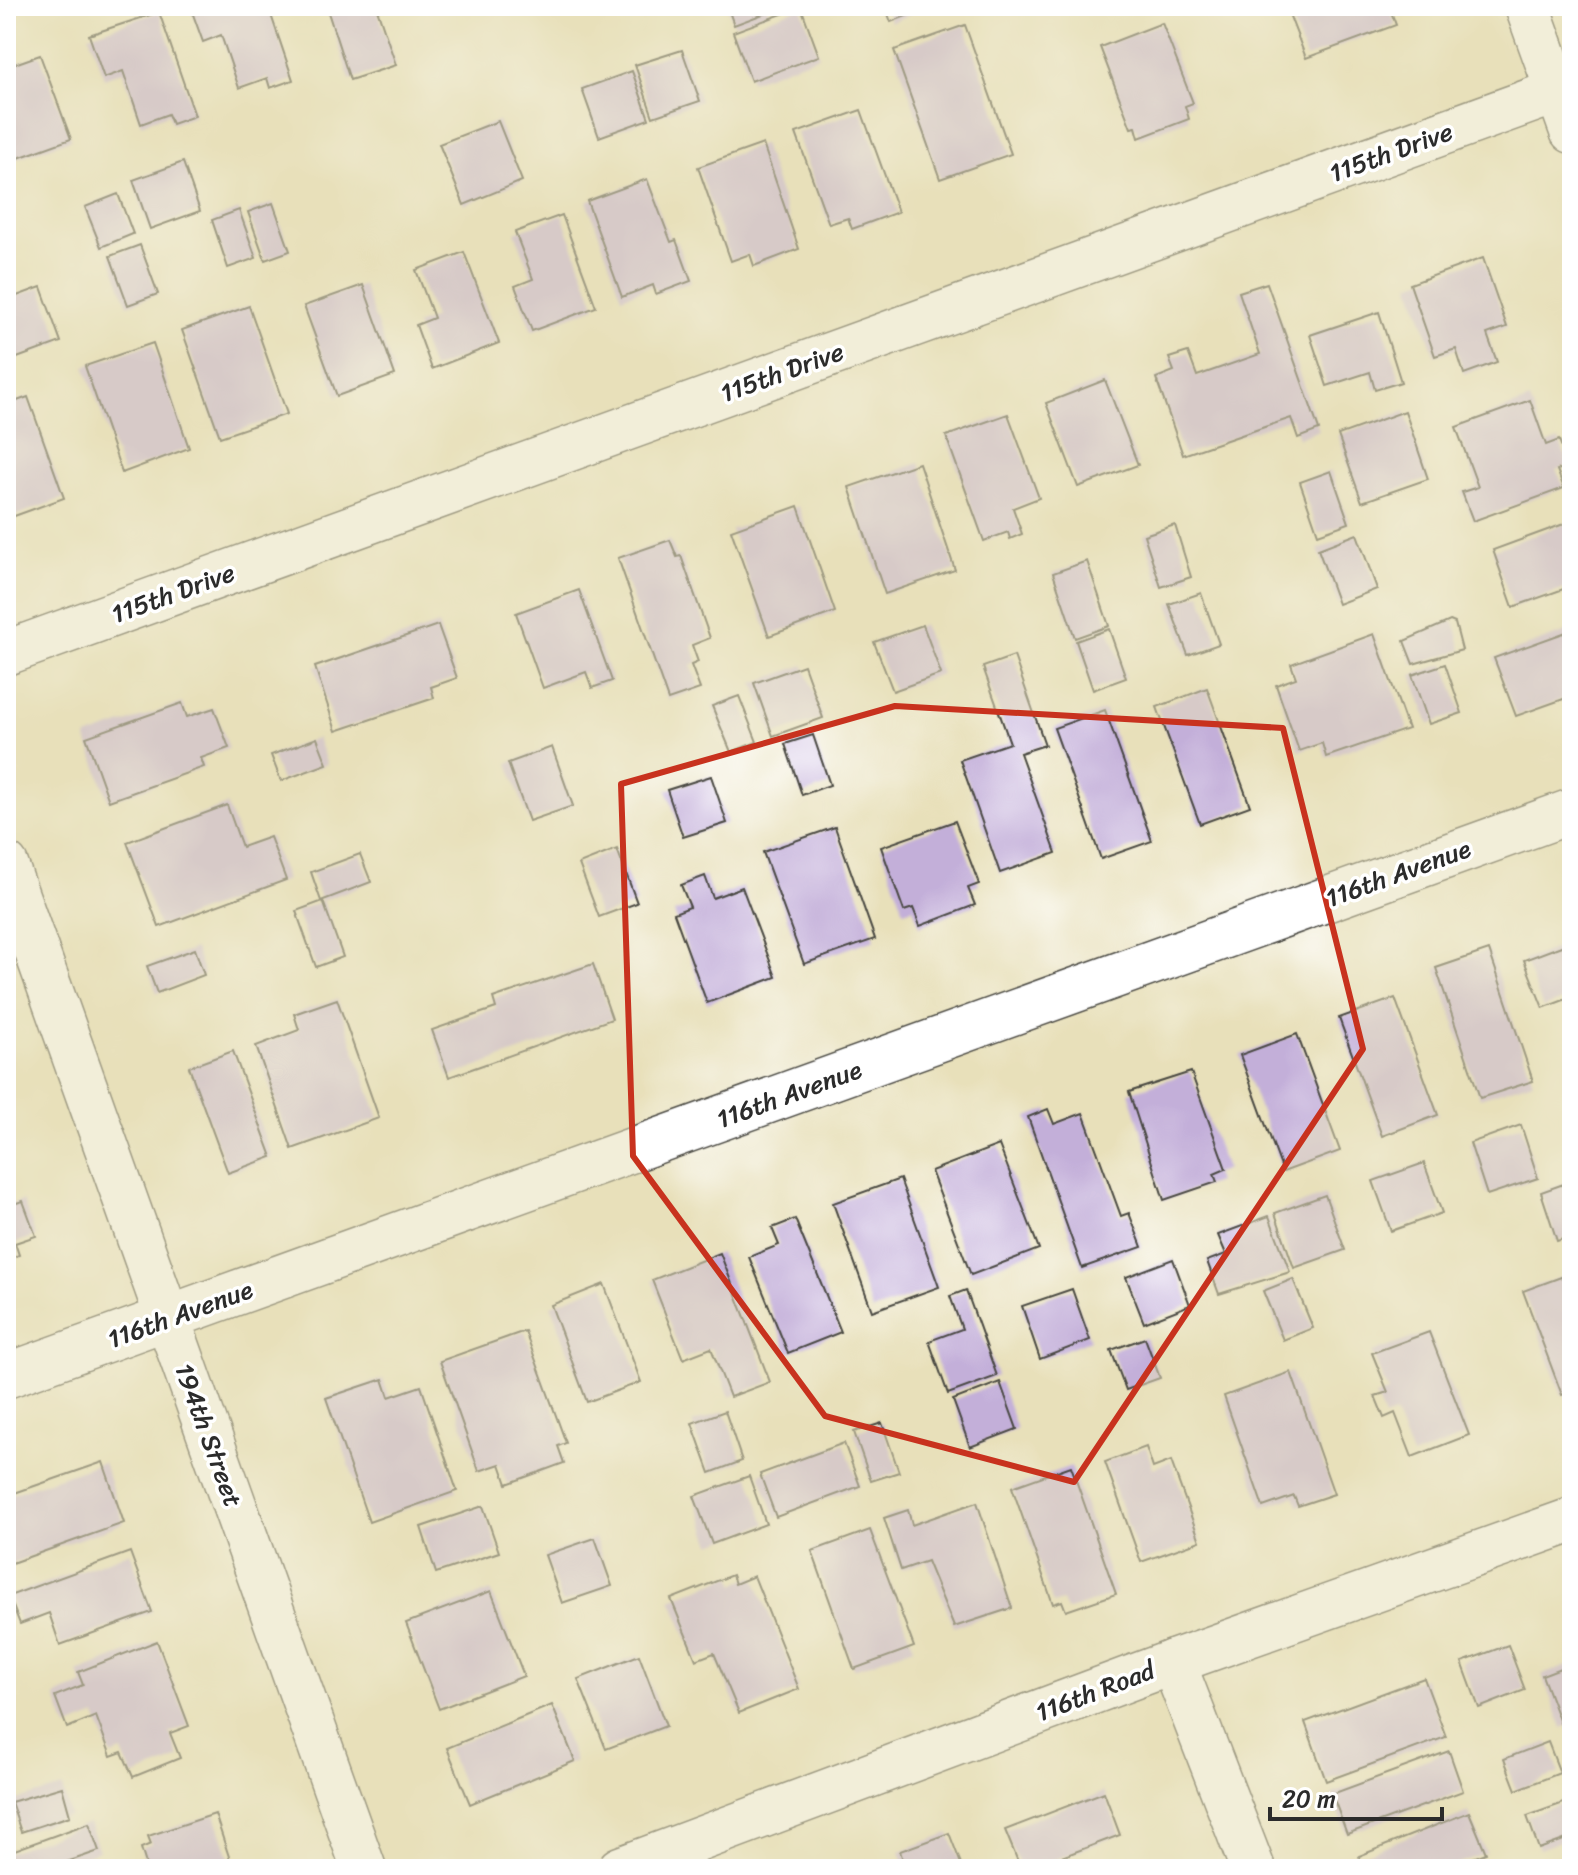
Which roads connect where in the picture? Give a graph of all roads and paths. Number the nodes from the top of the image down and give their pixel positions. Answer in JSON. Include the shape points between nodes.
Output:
{"nodes":[{"id":1,"x":1527,"y":6,"type":"edge"},
{"id":2,"x":1565,"y":111,"type":"edge"},
{"id":3,"x":6,"y":653,"type":"edge"},
{"id":4,"x":1572,"y":811,"type":"edge"},
{"id":5,"x":6,"y":865,"type":"edge"},
{"id":6,"x":168,"y":1319,"type":"junction"},
{"id":7,"x":6,"y":1376,"type":"edge"},
{"id":8,"x":1572,"y":1520,"type":"edge"},
{"id":9,"x":1173,"y":1662,"type":"junction"},
{"id":10,"x":364,"y":1869,"type":"edge"},
{"id":11,"x":620,"y":1869,"type":"edge"},
{"id":12,"x":1253,"y":1869,"type":"edge"}],
"edges":[{"from":1,"to":2,"type":"street"},
{"from":2,"to":3,"type":"street","name":"115th Drive"},
{"from":4,"to":6,"type":"street","name":"116th Avenue"},
{"from":5,"to":6,"type":"street","name":"194th Street"},
{"from":6,"to":7,"type":"street","name":"116th Avenue"},
{"from":6,"to":10,"type":"street","name":"194th Street"},
{"from":8,"to":9,"type":"street","name":"116th Road"},
{"from":9,"to":11,"type":"street","name":"116th Road"},
{"from":9,"to":12,"type":"street"}]}
